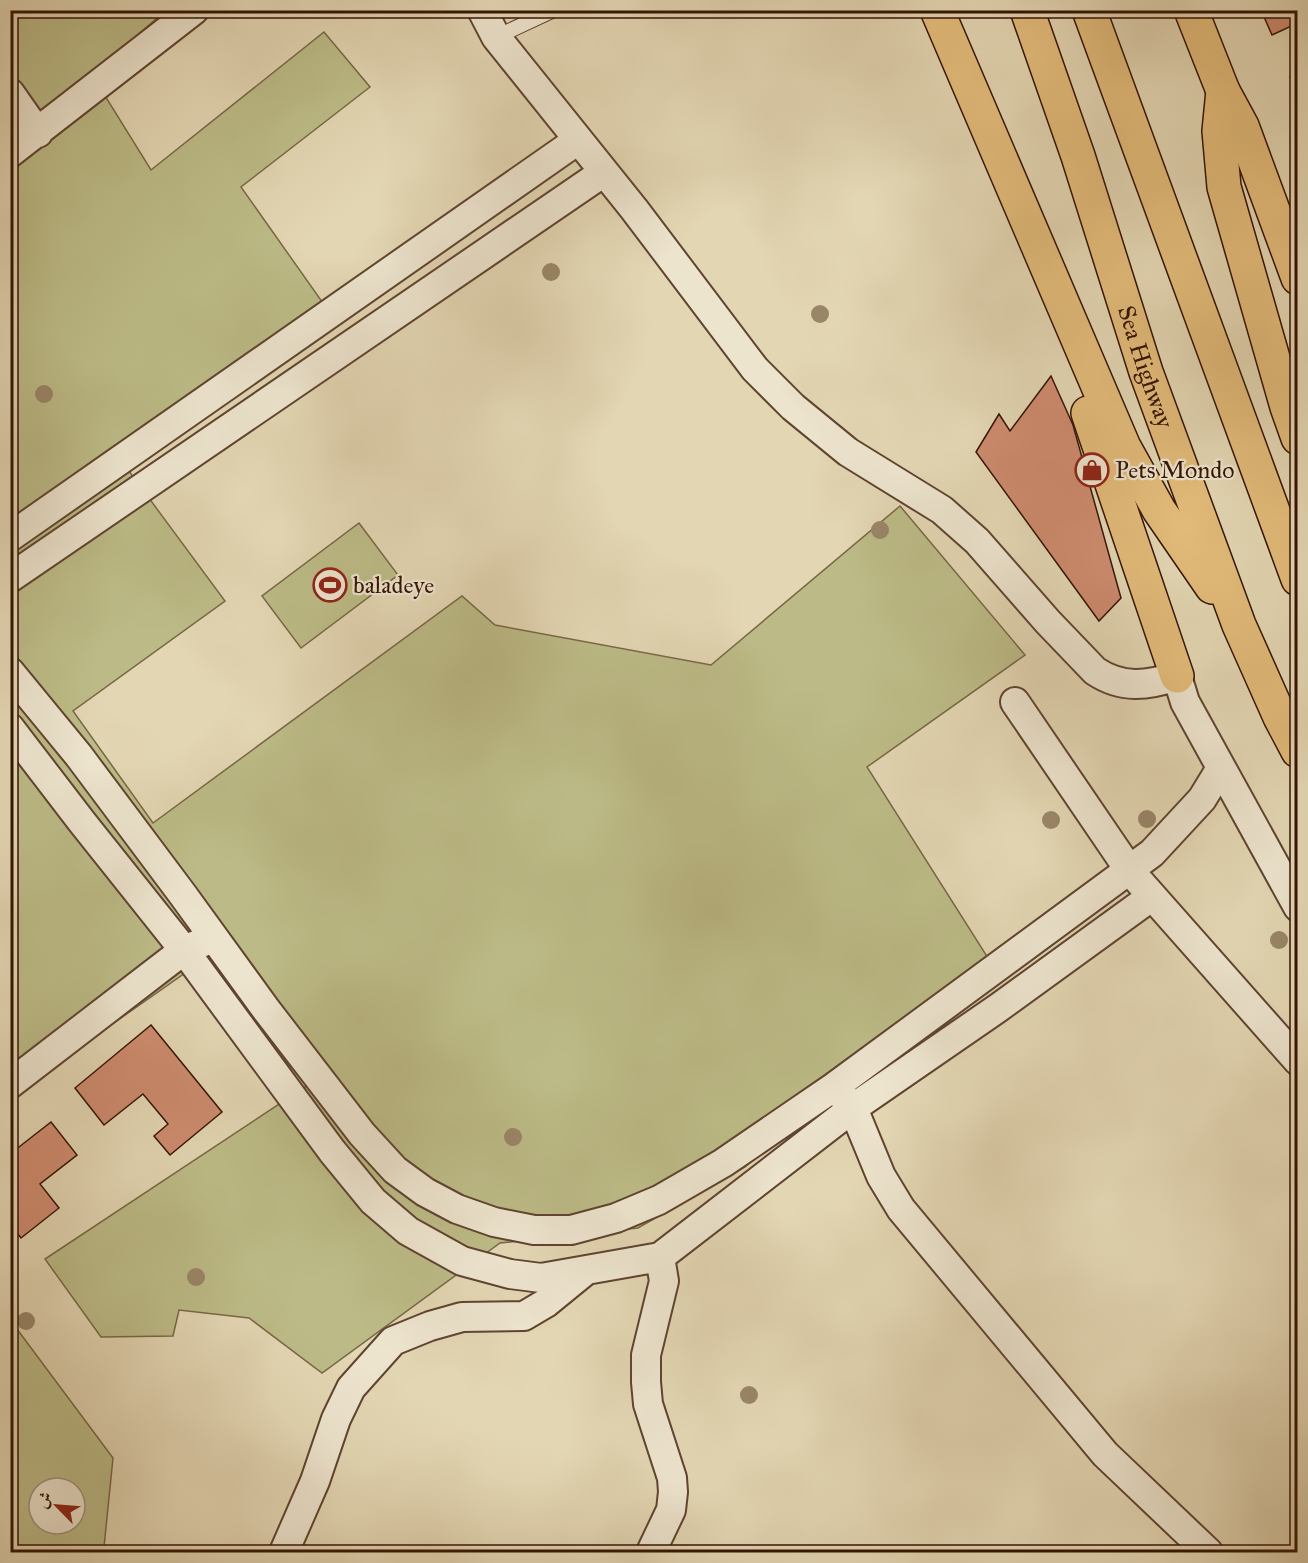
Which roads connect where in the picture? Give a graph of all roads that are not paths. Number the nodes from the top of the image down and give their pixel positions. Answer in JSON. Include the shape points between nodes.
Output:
{"nodes":[{"id":1,"x":194,"y":10,"type":"edge"},
{"id":2,"x":482,"y":10,"type":"edge"},
{"id":3,"x":554,"y":10,"type":"edge"},
{"id":4,"x":937,"y":10,"type":"edge"},
{"id":5,"x":1027,"y":10,"type":"edge"},
{"id":6,"x":1089,"y":10,"type":"edge"},
{"id":7,"x":1191,"y":10,"type":"edge"},
{"id":8,"x":496,"y":38,"type":"junction"},
{"id":9,"x":1223,"y":91,"type":"junction"},
{"id":10,"x":10,"y":93,"type":"edge"},
{"id":11,"x":39,"y":133,"type":"junction"},
{"id":12,"x":578,"y":140,"type":"junction"},
{"id":13,"x":10,"y":153,"type":"edge"},
{"id":14,"x":604,"y":172,"type":"junction"},
{"id":15,"x":1010,"y":181,"type":"junction"},
{"id":16,"x":1298,"y":278,"type":"edge"},
{"id":17,"x":1298,"y":438,"type":"edge"},
{"id":18,"x":10,"y":537,"type":"edge"},
{"id":19,"x":10,"y":578,"type":"edge"},
{"id":20,"x":1298,"y":579,"type":"edge"},
{"id":21,"x":1239,"y":625,"type":"junction"},
{"id":22,"x":10,"y":672,"type":"edge"},
{"id":23,"x":1177,"y":676,"type":"junction"},
{"id":24,"x":1015,"y":702,"type":"dead end"},
{"id":25,"x":38,"y":708,"type":"junction"},
{"id":26,"x":10,"y":723,"type":"edge"},
{"id":27,"x":10,"y":728,"type":"edge"},
{"id":28,"x":1298,"y":751,"type":"edge"},
{"id":29,"x":1221,"y":768,"type":"junction"},
{"id":30,"x":1130,"y":871,"type":"junction"},
{"id":31,"x":1151,"y":897,"type":"junction"},
{"id":32,"x":1298,"y":907,"type":"edge"},
{"id":33,"x":214,"y":938,"type":"junction"},
{"id":34,"x":184,"y":950,"type":"junction"},
{"id":35,"x":1298,"y":1062,"type":"edge"},
{"id":36,"x":10,"y":1084,"type":"edge"},
{"id":37,"x":834,"y":1087,"type":"junction"},
{"id":38,"x":854,"y":1108,"type":"junction"},
{"id":39,"x":660,"y":1257,"type":"junction"},
{"id":40,"x":584,"y":1272,"type":"junction"},
{"id":41,"x":285,"y":1552,"type":"edge"},
{"id":42,"x":651,"y":1552,"type":"edge"},
{"id":43,"x":1208,"y":1552,"type":"edge"}],
"edges":[{"from":1,"to":11,"type":"street"},
{"from":2,"to":8,"type":"street"},
{"from":3,"to":8,"type":"lane"},
{"from":4,"to":15,"type":"highway"},
{"from":5,"to":21,"type":"highway","name":"Sea Highway","via":[[1146,372]]},
{"from":6,"to":20,"type":"highway"},
{"from":7,"to":9,"type":"highway"},
{"from":8,"to":12,"type":"street"},
{"from":9,"to":16,"type":"highway","via":[[1242,126]]},
{"from":9,"to":17,"type":"highway","via":[[1219,131],[1224,187]]},
{"from":10,"to":11,"type":"street"},
{"from":11,"to":13,"type":"street"},
{"from":12,"to":14,"type":"street"},
{"from":12,"to":18,"type":"street"},
{"from":14,"to":19,"type":"street"},
{"from":14,"to":23,"type":"street","via":[[755,369],[794,407],[848,452],[942,510],[977,541],[1104,678],[1129,685],[1156,683]]},
{"from":15,"to":21,"type":"highway","via":[[1124,447],[1159,510]]},
{"from":15,"to":23,"type":"highway"},
{"from":21,"to":28,"type":"highway","name":"Sea Highway"},
{"from":22,"to":25,"type":"street"},
{"from":23,"to":29,"type":"street","via":[[1185,702]]},
{"from":24,"to":30,"type":"street"},
{"from":25,"to":26,"type":"street"},
{"from":25,"to":33,"type":"street","via":[[79,756]]},
{"from":27,"to":34,"type":"street"},
{"from":29,"to":30,"type":"street","via":[[1180,824]]},
{"from":29,"to":32,"type":"street"},
{"from":30,"to":31,"type":"street"},
{"from":30,"to":37,"type":"street"},
{"from":31,"to":35,"type":"street"},
{"from":31,"to":38,"type":"street"},
{"from":33,"to":34,"type":"street"},
{"from":33,"to":37,"type":"street","via":[[362,1134],[395,1170],[436,1198],[494,1222],[534,1230],[571,1230],[616,1218],[659,1200],[723,1163]]},
{"from":34,"to":36,"type":"street"},
{"from":34,"to":40,"type":"street","via":[[332,1151],[373,1201],[408,1231],[462,1261],[510,1274],[540,1278]]},
{"from":37,"to":38,"type":"street"},
{"from":38,"to":39,"type":"street"},
{"from":38,"to":43,"type":"street","via":[[881,1176],[901,1209],[1105,1454]]},
{"from":39,"to":40,"type":"street"},
{"from":39,"to":42,"type":"street","via":[[664,1281],[646,1355],[646,1382],[648,1404],[673,1492],[671,1510]]},
{"from":40,"to":41,"type":"street","via":[[524,1316],[462,1317],[393,1341],[351,1388]]}]}
